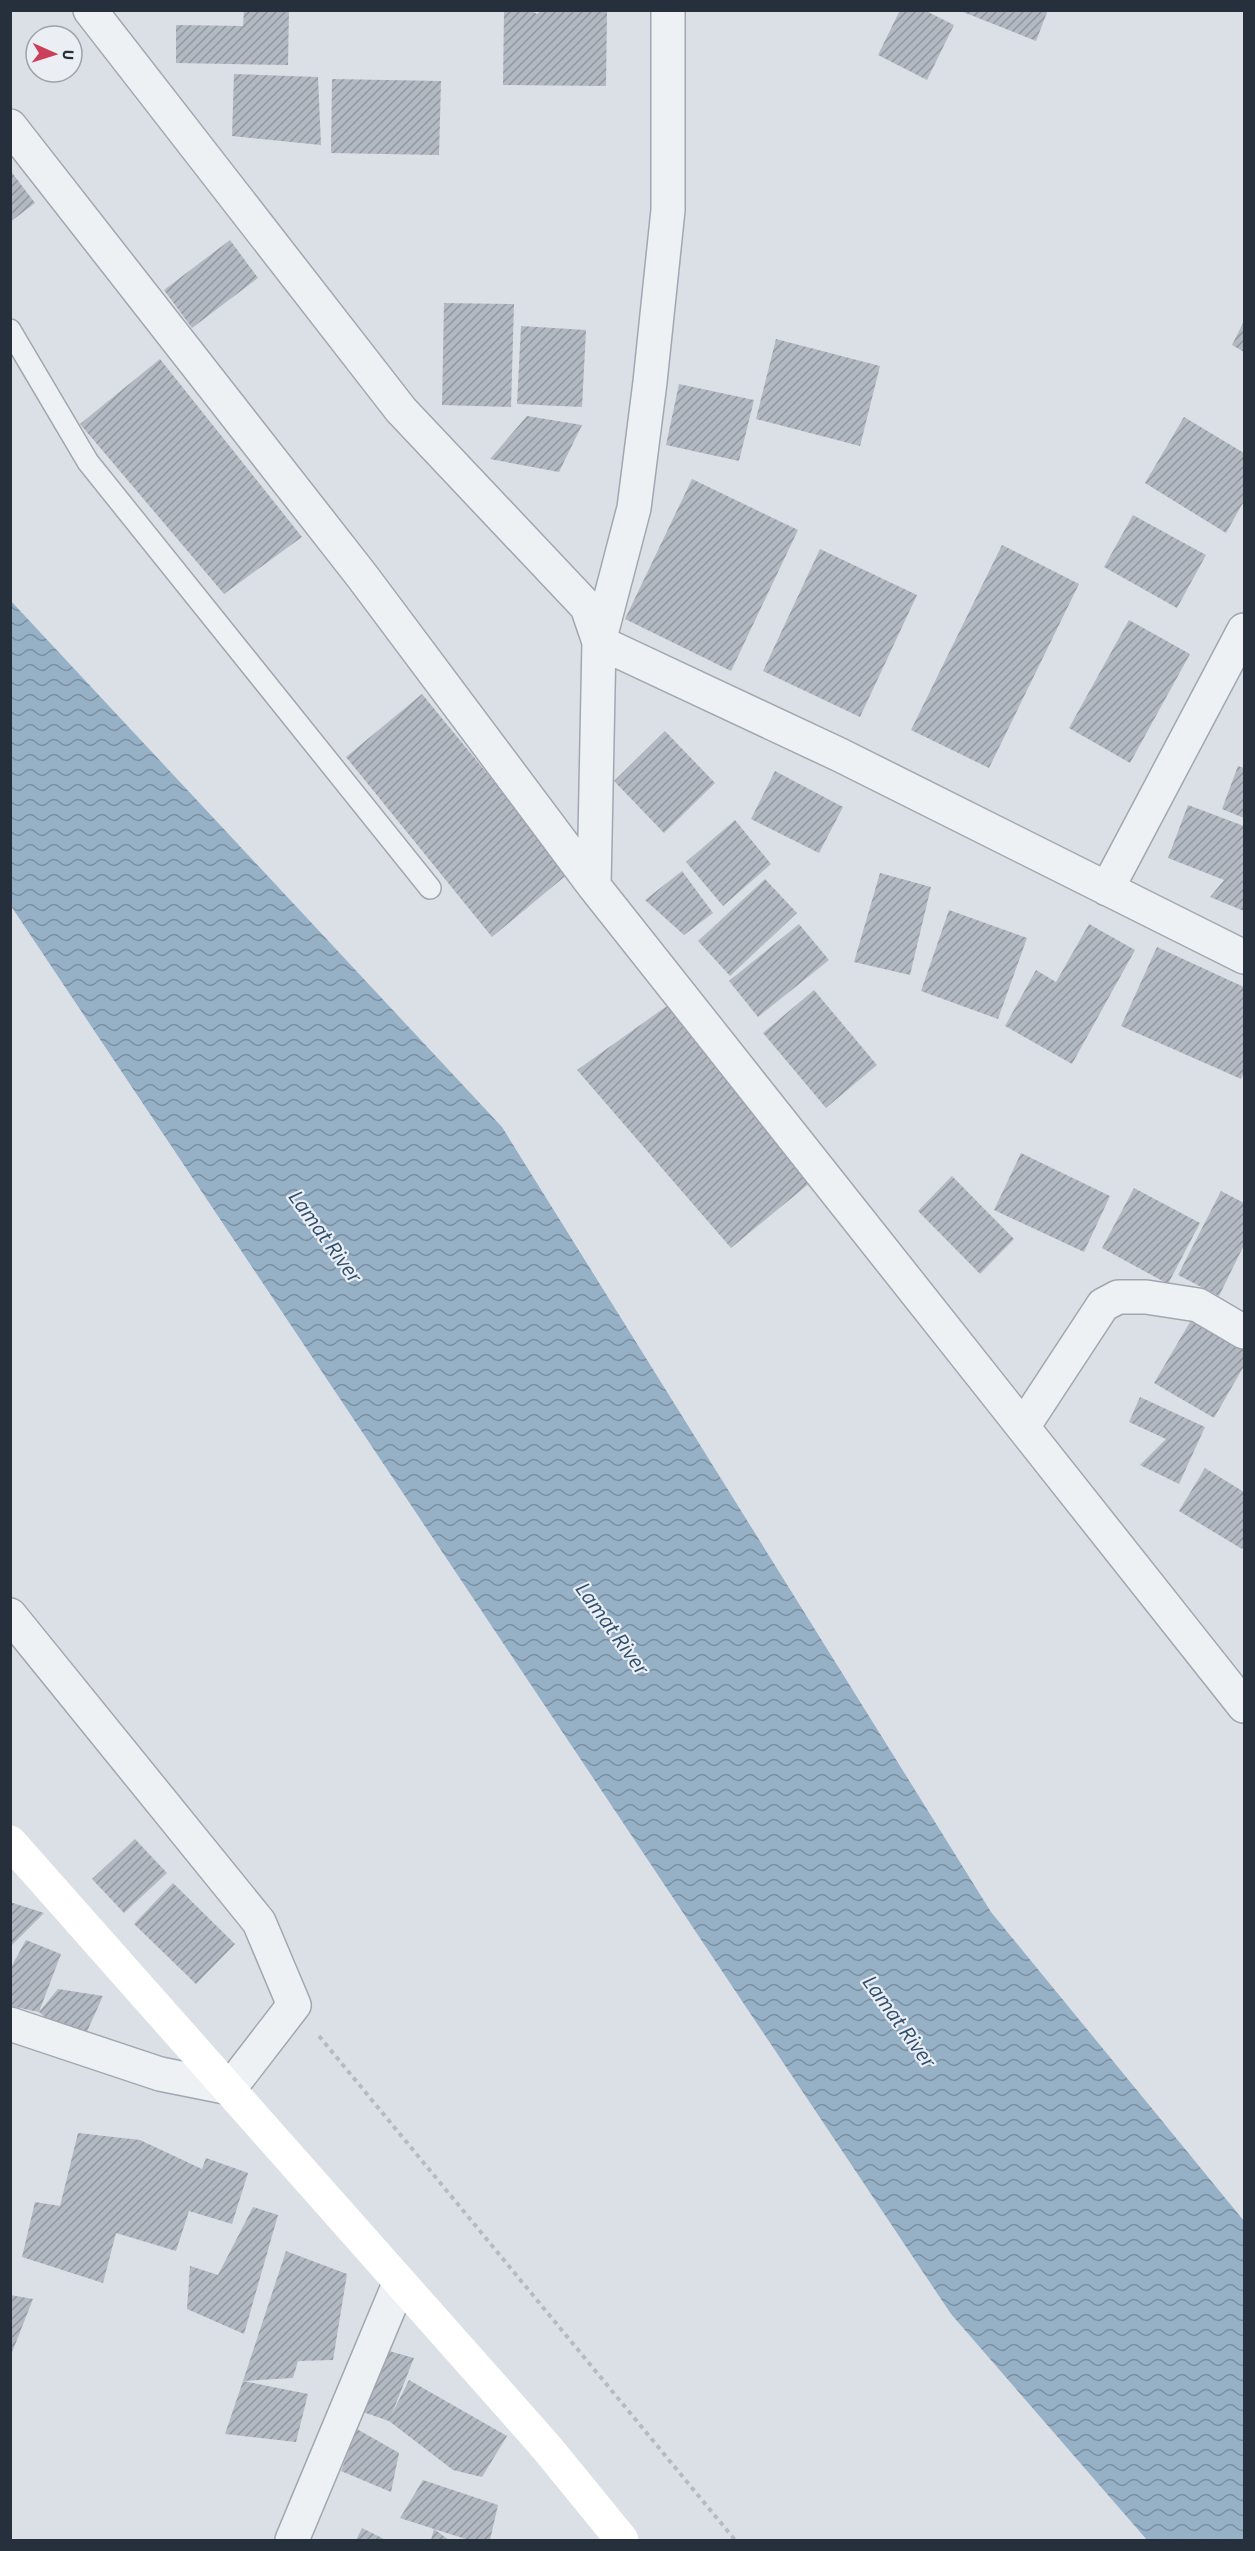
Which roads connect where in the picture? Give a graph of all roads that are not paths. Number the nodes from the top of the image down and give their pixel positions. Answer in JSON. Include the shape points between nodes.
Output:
{"nodes":[{"id":1,"x":90,"y":10,"type":"edge"},
{"id":2,"x":668,"y":10,"type":"edge"},
{"id":3,"x":10,"y":126,"type":"edge"},
{"id":4,"x":10,"y":330,"type":"edge"},
{"id":5,"x":1245,"y":630,"type":"edge"},
{"id":6,"x":599,"y":642,"type":"junction"},
{"id":7,"x":594,"y":886,"type":"junction"},
{"id":8,"x":430,"y":888,"type":"dead end"},
{"id":9,"x":1107,"y":889,"type":"junction"},
{"id":10,"x":1245,"y":957,"type":"edge"},
{"id":11,"x":1245,"y":1332,"type":"edge"},
{"id":12,"x":1023,"y":1427,"type":"junction"},
{"id":13,"x":10,"y":1616,"type":"edge"},
{"id":14,"x":1245,"y":1706,"type":"edge"},
{"id":15,"x":10,"y":1842,"type":"edge"},
{"id":16,"x":10,"y":2024,"type":"edge"},
{"id":17,"x":230,"y":2088,"type":"junction"},
{"id":18,"x":399,"y":2284,"type":"junction"},
{"id":19,"x":292,"y":2541,"type":"edge"},
{"id":20,"x":622,"y":2541,"type":"edge"}],
"edges":[{"from":1,"to":6,"type":"street","via":[[401,410],[587,607]]},
{"from":2,"to":6,"type":"street","via":[[668,210],[650,382],[634,508]]},
{"from":3,"to":7,"type":"street","via":[[362,576]]},
{"from":4,"to":8,"type":"lane","via":[[88,462]]},
{"from":5,"to":9,"type":"street"},
{"from":6,"to":7,"type":"street"},
{"from":6,"to":9,"type":"street","via":[[840,755]]},
{"from":7,"to":12,"type":"street"},
{"from":9,"to":10,"type":"street"},
{"from":11,"to":12,"type":"street","via":[[1198,1305],[1146,1296],[1118,1297],[1103,1305]]},
{"from":12,"to":14,"type":"street"},
{"from":13,"to":17,"type":"street","via":[[259,1922],[294,2005]]},
{"from":15,"to":17,"type":"street"},
{"from":16,"to":17,"type":"street","via":[[160,2074]]},
{"from":17,"to":18,"type":"street"},
{"from":18,"to":19,"type":"street"},
{"from":18,"to":20,"type":"street","via":[[547,2448]]}]}
